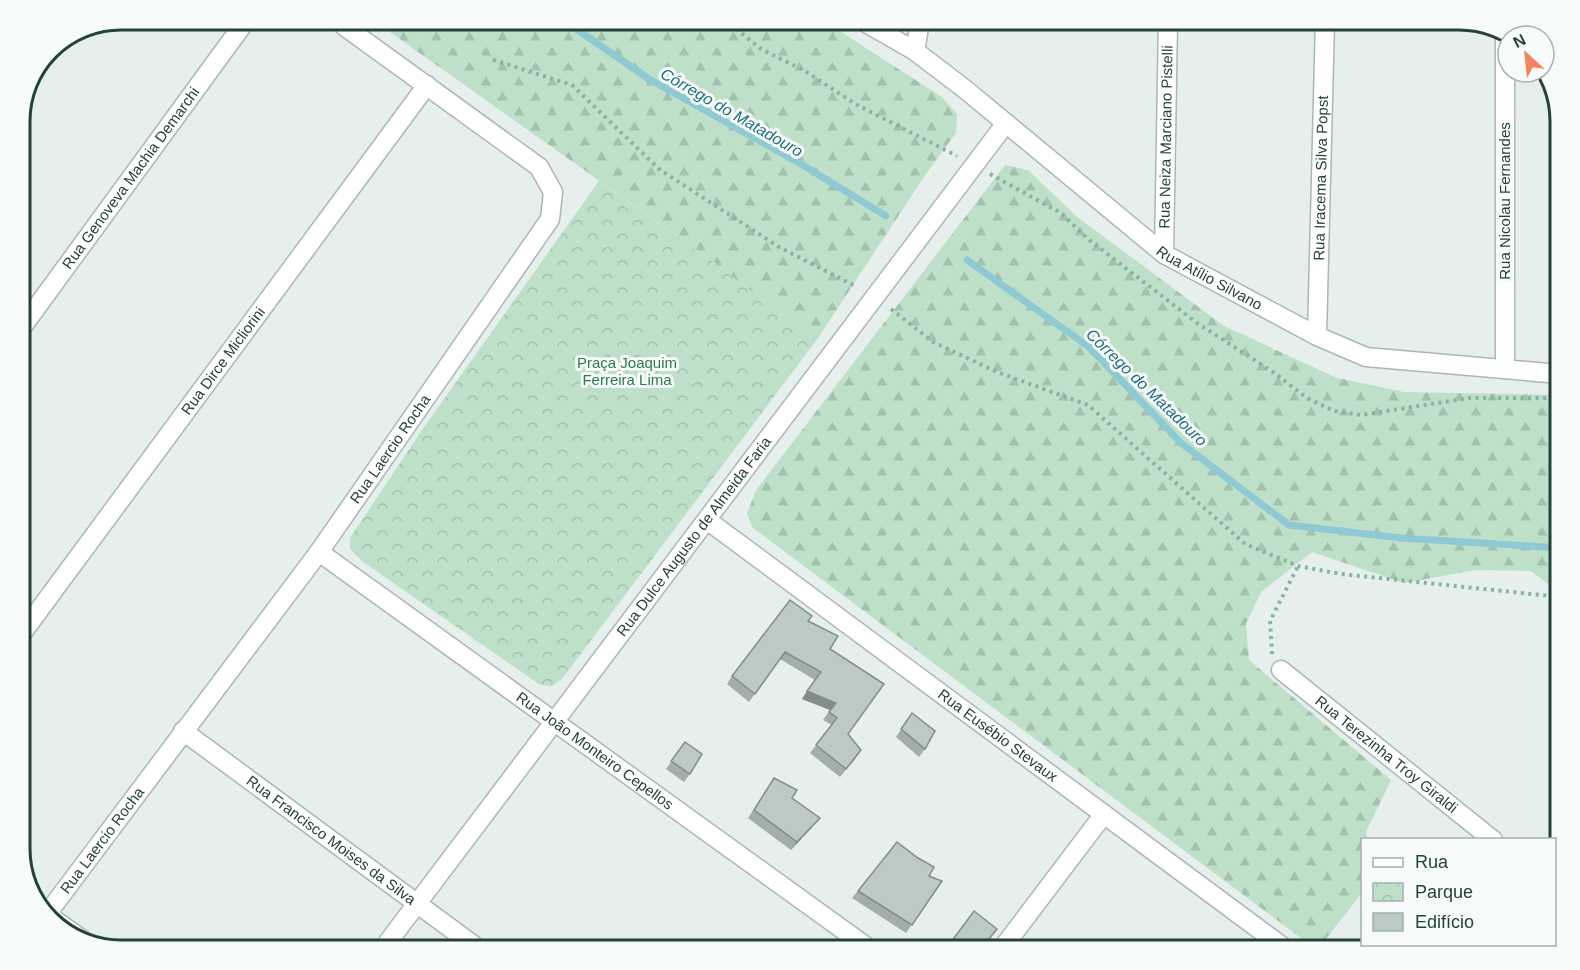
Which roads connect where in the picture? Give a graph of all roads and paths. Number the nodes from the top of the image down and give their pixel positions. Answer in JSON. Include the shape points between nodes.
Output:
{"nodes":[{"id":1,"x":239,"y":30,"type":"edge"},
{"id":2,"x":350,"y":30,"type":"edge"},
{"id":3,"x":737,"y":30,"type":"edge"},
{"id":4,"x":878,"y":30,"type":"edge"},
{"id":5,"x":919,"y":30,"type":"edge"},
{"id":6,"x":1168,"y":30,"type":"edge"},
{"id":7,"x":1325,"y":30,"type":"edge"},
{"id":8,"x":915,"y":51,"type":"junction"},
{"id":9,"x":493,"y":60,"type":"dead end"},
{"id":10,"x":1505,"y":84,"type":"edge"},
{"id":11,"x":427,"y":85,"type":"junction"},
{"id":12,"x":1006,"y":123,"type":"junction"},
{"id":13,"x":973,"y":165,"type":"junction"},
{"id":14,"x":1164,"y":254,"type":"junction"},
{"id":15,"x":874,"y":297,"type":"junction"},
{"id":16,"x":30,"y":316,"type":"edge"},
{"id":17,"x":1317,"y":336,"type":"junction"},
{"id":18,"x":1505,"y":369,"type":"junction"},
{"id":19,"x":1550,"y":373,"type":"edge"},
{"id":20,"x":1550,"y":399,"type":"edge"},
{"id":21,"x":707,"y":519,"type":"junction"},
{"id":22,"x":319,"y":552,"type":"junction"},
{"id":23,"x":1298,"y":566,"type":"junction"},
{"id":24,"x":1550,"y":596,"type":"edge"},
{"id":25,"x":30,"y":622,"type":"edge"},
{"id":26,"x":1281,"y":670,"type":"joint"},
{"id":27,"x":554,"y":722,"type":"junction"},
{"id":28,"x":183,"y":730,"type":"junction"},
{"id":29,"x":1104,"y":814,"type":"junction"},
{"id":30,"x":1491,"y":838,"type":"edge"},
{"id":31,"x":416,"y":905,"type":"junction"},
{"id":32,"x":53,"y":908,"type":"edge"},
{"id":33,"x":390,"y":940,"type":"edge"},
{"id":34,"x":465,"y":940,"type":"edge"},
{"id":35,"x":856,"y":940,"type":"edge"},
{"id":36,"x":1009,"y":940,"type":"edge"},
{"id":37,"x":1272,"y":940,"type":"edge"}],
"edges":[{"from":1,"to":16,"type":"street","name":"Rua Genoveva Machia Demarchi"},
{"from":2,"to":11,"type":"street","name":"Rua Laercio Rocha"},
{"from":3,"to":13,"type":"path","via":[[761,49],[805,70],[857,105]]},
{"from":4,"to":8,"type":"street","name":"Rua Atílio Silvano"},
{"from":5,"to":8,"type":"street"},
{"from":6,"to":14,"type":"street","name":"Rua Neiza Marciano Pistelli"},
{"from":7,"to":17,"type":"street","name":"Rua Iracema Silva Popst"},
{"from":8,"to":12,"type":"street","name":"Rua Atílio Silvano"},
{"from":9,"to":15,"type":"path","via":[[572,85],[659,169],[779,247]]},
{"from":10,"to":18,"type":"street","name":"Rua Nicolau Fernandes"},
{"from":11,"to":22,"type":"street","name":"Rua Laercio Rocha","via":[[539,167],[553,192],[550,219]]},
{"from":11,"to":25,"type":"street","name":"Rua Dirce Micliorini"},
{"from":12,"to":13,"type":"street","name":"Rua Dulce Augusto de Almeida Faria"},
{"from":12,"to":14,"type":"street","name":"Rua Atílio Silvano"},
{"from":13,"to":15,"type":"street","name":"Rua Dulce Augusto de Almeida Faria"},
{"from":13,"to":20,"type":"path","via":[[1061,213],[1088,239],[1197,323],[1307,398],[1334,411],[1361,415],[1470,398]]},
{"from":14,"to":17,"type":"street","name":"Rua Atílio Silvano"},
{"from":15,"to":21,"type":"street","name":"Rua Dulce Augusto de Almeida Faria"},
{"from":15,"to":23,"type":"path","via":[[933,342],[997,372],[1088,405],[1245,544]]},
{"from":17,"to":18,"type":"street","name":"Rua Atílio Silvano","via":[[1366,357]]},
{"from":18,"to":19,"type":"street","name":"Rua Atílio Silvano"},
{"from":21,"to":27,"type":"street","name":"Rua Dulce Augusto de Almeida Faria"},
{"from":21,"to":29,"type":"street","name":"Rua Eusébio Stevaux"},
{"from":22,"to":27,"type":"street","name":"Rua João Monteiro Cepellos"},
{"from":22,"to":28,"type":"street","name":"Rua Laercio Rocha"},
{"from":23,"to":24,"type":"path"},
{"from":23,"to":26,"type":"path","via":[[1270,621],[1273,660]]},
{"from":26,"to":30,"type":"street","name":"Rua Terezinha Troy Giraldi"},
{"from":27,"to":31,"type":"street","name":"Rua Dulce Augusto de Almeida Faria"},
{"from":27,"to":35,"type":"street","name":"Rua João Monteiro Cepellos"},
{"from":28,"to":31,"type":"street","name":"Rua Francisco Moises da Silva"},
{"from":28,"to":32,"type":"street","name":"Rua Laercio Rocha"},
{"from":29,"to":36,"type":"street"},
{"from":29,"to":37,"type":"street","name":"Rua Eusébio Stevaux"},
{"from":31,"to":33,"type":"street","name":"Rua Dulce Augusto de Almeida Faria"},
{"from":31,"to":34,"type":"street","name":"Rua Francisco Moises da Silva"}]}
